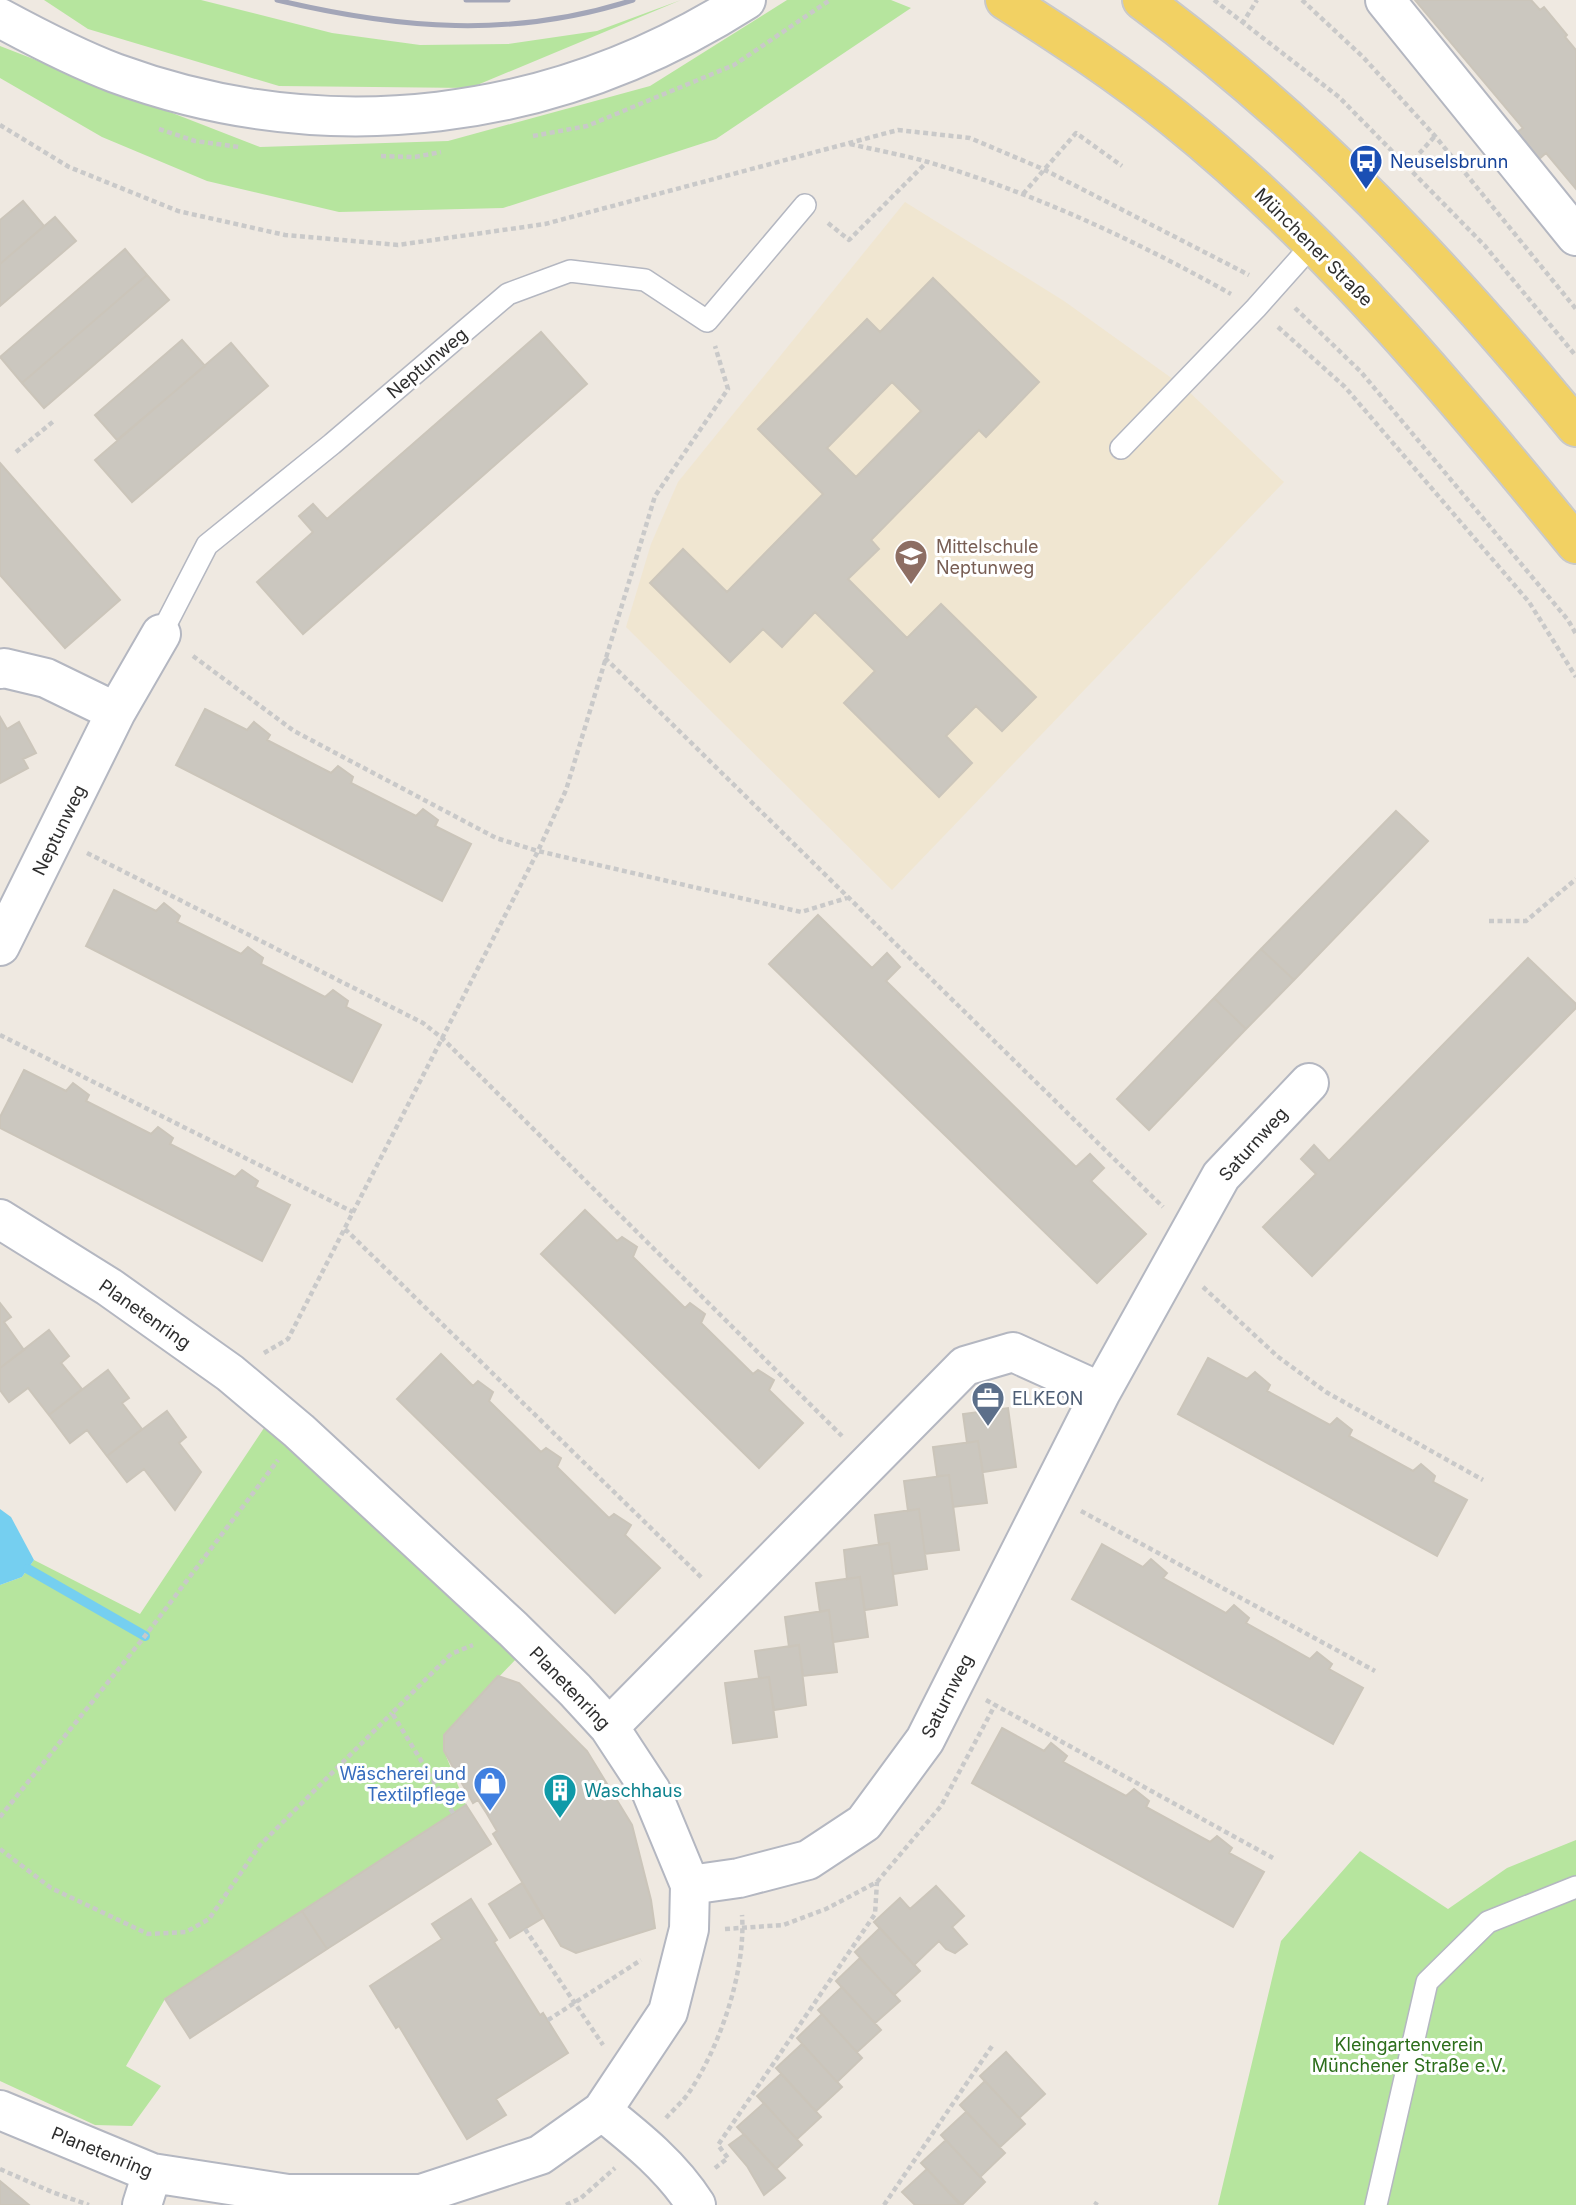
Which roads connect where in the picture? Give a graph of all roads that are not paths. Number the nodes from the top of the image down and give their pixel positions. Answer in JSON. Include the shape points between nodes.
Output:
{"nodes":[{"id":1,"x":746,"y":0,"type":"edge"},
{"id":2,"x":1005,"y":0,"type":"edge"},
{"id":3,"x":1142,"y":0,"type":"edge"},
{"id":4,"x":1385,"y":0,"type":"edge"},
{"id":5,"x":0,"y":18,"type":"edge"},
{"id":6,"x":805,"y":205,"type":"road end"},
{"id":7,"x":1576,"y":236,"type":"edge"},
{"id":8,"x":1313,"y":244,"type":"junction"},
{"id":9,"x":1576,"y":427,"type":"edge"},
{"id":10,"x":1121,"y":448,"type":"dead end"},
{"id":11,"x":1576,"y":544,"type":"edge"},
{"id":12,"x":161,"y":634,"type":"joint"},
{"id":13,"x":0,"y":669,"type":"edge"},
{"id":14,"x":116,"y":712,"type":"junction"},
{"id":15,"x":0,"y":946,"type":"edge"},
{"id":16,"x":1308,"y":1083,"type":"dead end"},
{"id":17,"x":0,"y":1219,"type":"edge"},
{"id":18,"x":1101,"y":1392,"type":"junction"},
{"id":19,"x":609,"y":1727,"type":"junction"},
{"id":20,"x":690,"y":1885,"type":"junction"},
{"id":21,"x":1576,"y":1887,"type":"edge"},
{"id":22,"x":0,"y":2110,"type":"edge"},
{"id":23,"x":602,"y":2111,"type":"junction"},
{"id":24,"x":147,"y":2189,"type":"edge"},
{"id":25,"x":691,"y":2197,"type":"edge"},
{"id":26,"x":1376,"y":2205,"type":"edge"}],
"edges":[{"from":1,"to":5,"type":"street","via":[[659,49],[572,83],[457,110],[372,117],[248,108],[183,94],[88,62]]},
{"from":2,"to":8,"type":"main road","name":"Münchener Straße","via":[[1102,63],[1175,118]]},
{"from":3,"to":9,"type":"main road","via":[[1264,96],[1366,191],[1477,310]]},
{"from":4,"to":7,"type":"street"},
{"from":6,"to":12,"type":"lane","name":"Neptunweg","via":[[707,321],[645,280],[570,271],[508,294],[207,545]]},
{"from":8,"to":10,"type":"lane"},
{"from":8,"to":11,"type":"main road","name":"Münchener Straße","via":[[1438,378]]},
{"from":12,"to":14,"type":"street","name":"Neptunweg"},
{"from":13,"to":14,"type":"street","via":[[46,678]]},
{"from":14,"to":15,"type":"street","name":"Neptunweg"},
{"from":16,"to":18,"type":"street","name":"Saturnweg","via":[[1221,1176]]},
{"from":17,"to":19,"type":"street","name":"Planetenring","via":[[109,1287],[230,1373],[513,1629]]},
{"from":18,"to":19,"type":"street","via":[[1013,1352],[965,1366]]},
{"from":18,"to":20,"type":"street","name":"Saturnweg","via":[[925,1740],[864,1823],[808,1860]]},
{"from":19,"to":20,"type":"street","name":"Planetenring","via":[[651,1791]]},
{"from":20,"to":23,"type":"street","name":"Planetenring","via":[[689,1929],[668,2012]]},
{"from":21,"to":26,"type":"lane","via":[[1488,1922],[1427,1982]]},
{"from":22,"to":24,"type":"street","name":"Planetenring"},
{"from":23,"to":24,"type":"street","name":"Planetenring","via":[[540,2155],[421,2194]]},
{"from":23,"to":25,"type":"street","via":[[643,2143]]}]}
